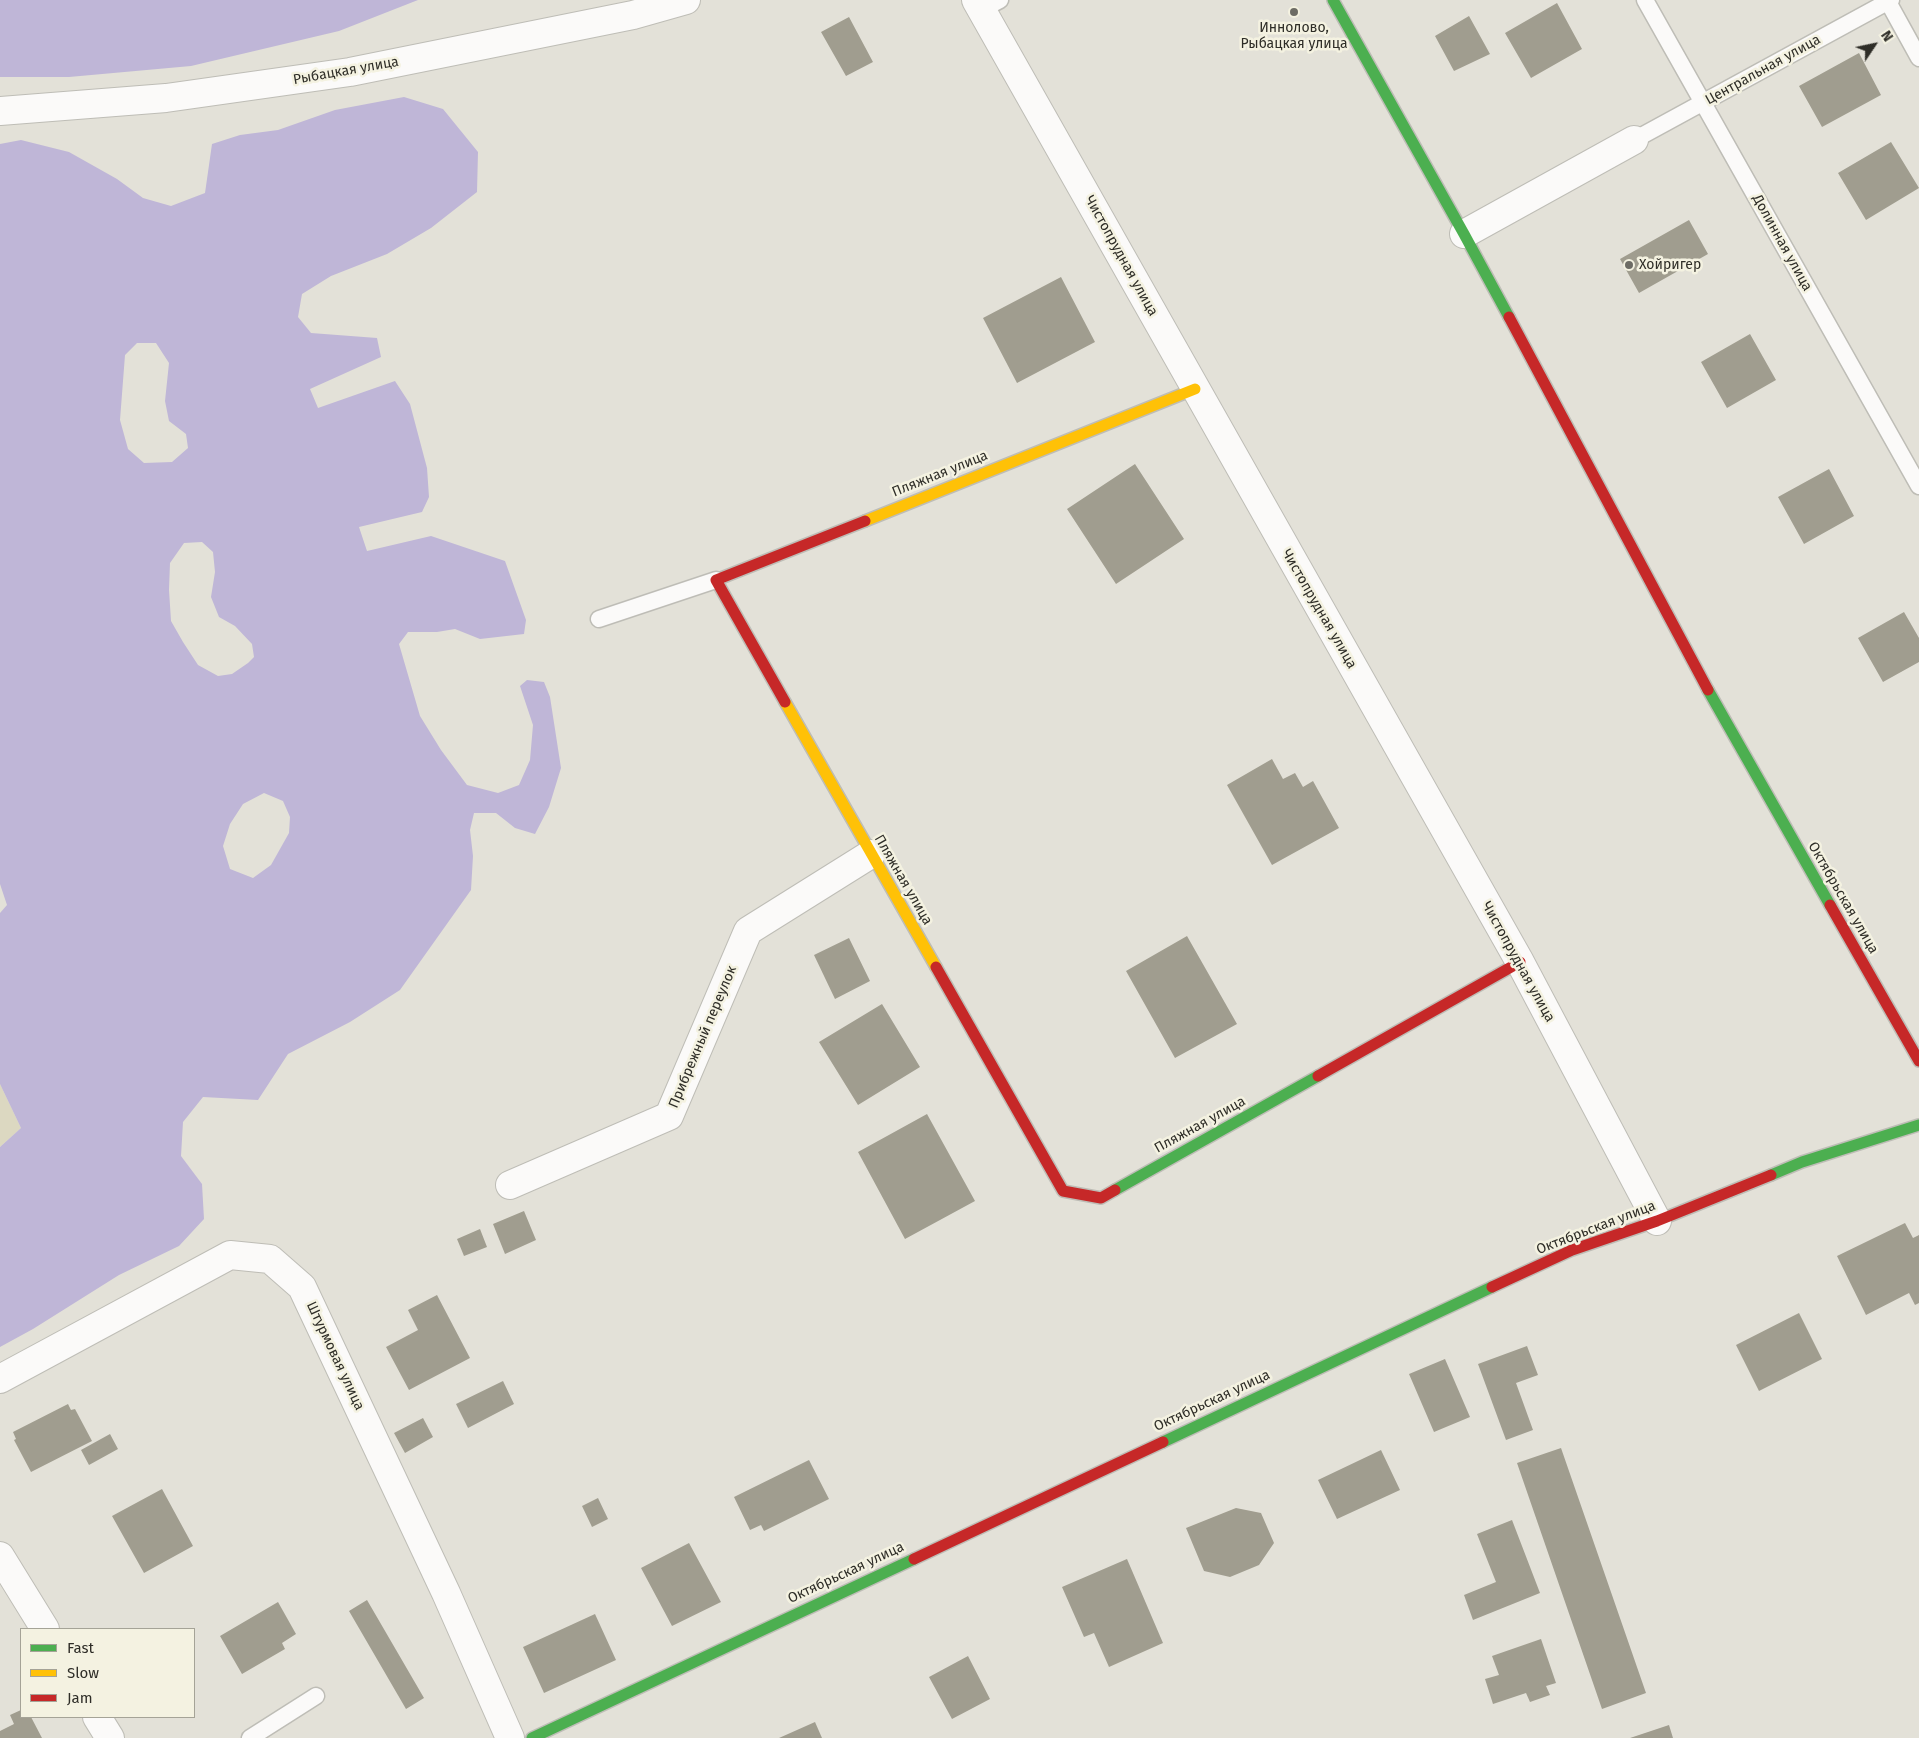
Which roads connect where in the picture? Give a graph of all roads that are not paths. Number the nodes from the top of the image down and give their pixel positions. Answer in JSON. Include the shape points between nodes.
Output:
{"nodes":[{"id":1,"x":686,"y":0,"type":"edge"},
{"id":2,"x":1332,"y":0,"type":"edge"},
{"id":3,"x":1645,"y":0,"type":"edge"},
{"id":4,"x":1888,"y":1,"type":"edge"},
{"id":5,"x":986,"y":3,"type":"edge"},
{"id":6,"x":1919,"y":58,"type":"edge"},
{"id":7,"x":1703,"y":102,"type":"junction"},
{"id":8,"x":0,"y":111,"type":"edge"},
{"id":9,"x":1634,"y":140,"type":"joint"},
{"id":10,"x":1464,"y":234,"type":"junction"},
{"id":11,"x":1195,"y":389,"type":"junction"},
{"id":12,"x":1919,"y":486,"type":"edge"},
{"id":13,"x":716,"y":580,"type":"junction"},
{"id":14,"x":599,"y":619,"type":"dead end"},
{"id":15,"x":870,"y":854,"type":"junction"},
{"id":16,"x":1520,"y":962,"type":"junction"},
{"id":17,"x":1919,"y":1061,"type":"edge"},
{"id":18,"x":1919,"y":1124,"type":"edge"},
{"id":19,"x":510,"y":1185,"type":"dead end"},
{"id":20,"x":1657,"y":1221,"type":"junction"},
{"id":21,"x":0,"y":1379,"type":"edge"},
{"id":22,"x":0,"y":1556,"type":"edge"},
{"id":23,"x":43,"y":1628,"type":"edge"},
{"id":24,"x":316,"y":1696,"type":"dead end"},
{"id":25,"x":98,"y":1718,"type":"edge"},
{"id":26,"x":110,"y":1738,"type":"edge"},
{"id":27,"x":250,"y":1738,"type":"edge"},
{"id":28,"x":510,"y":1738,"type":"edge"},
{"id":29,"x":532,"y":1738,"type":"edge"}],
"edges":[{"from":1,"to":8,"type":"street","name":"Рыбацкая улица","via":[[633,15],[350,72],[166,98]]},
{"from":2,"to":10,"type":"street","name":"Октябрьская улица"},
{"from":3,"to":7,"type":"lane","name":"Долинная улица"},
{"from":4,"to":6,"type":"lane"},
{"from":4,"to":7,"type":"lane","name":"Центральная улица"},
{"from":5,"to":11,"type":"street","name":"Чистопрудная улица","via":[[1014,64]]},
{"from":7,"to":9,"type":"lane","name":"Центральная улица"},
{"from":7,"to":12,"type":"lane","name":"Долинная улица"},
{"from":9,"to":10,"type":"street"},
{"from":10,"to":17,"type":"street","name":"Октябрьская улица","via":[[1700,676]]},
{"from":11,"to":13,"type":"street","name":"Пляжная улица"},
{"from":11,"to":16,"type":"street","name":"Чистопрудная улица"},
{"from":13,"to":14,"type":"lane"},
{"from":13,"to":15,"type":"street","name":"Пляжная улица"},
{"from":15,"to":16,"type":"street","name":"Пляжная улица","via":[[1063,1191],[1101,1198]]},
{"from":15,"to":19,"type":"street","name":"Прибрежный переулок","via":[[748,931],[670,1116]]},
{"from":16,"to":20,"type":"street","name":"Чистопрудная улица"},
{"from":18,"to":20,"type":"street","name":"Октябрьская улица","via":[[1802,1162]]},
{"from":20,"to":29,"type":"street","name":"Октябрьская улица","via":[[1572,1250]]},
{"from":21,"to":28,"type":"street","name":"Штурмовая улица","via":[[230,1255],[270,1259],[302,1287],[446,1592]]},
{"from":22,"to":23,"type":"street"},
{"from":24,"to":27,"type":"lane"},
{"from":25,"to":26,"type":"street"}]}
